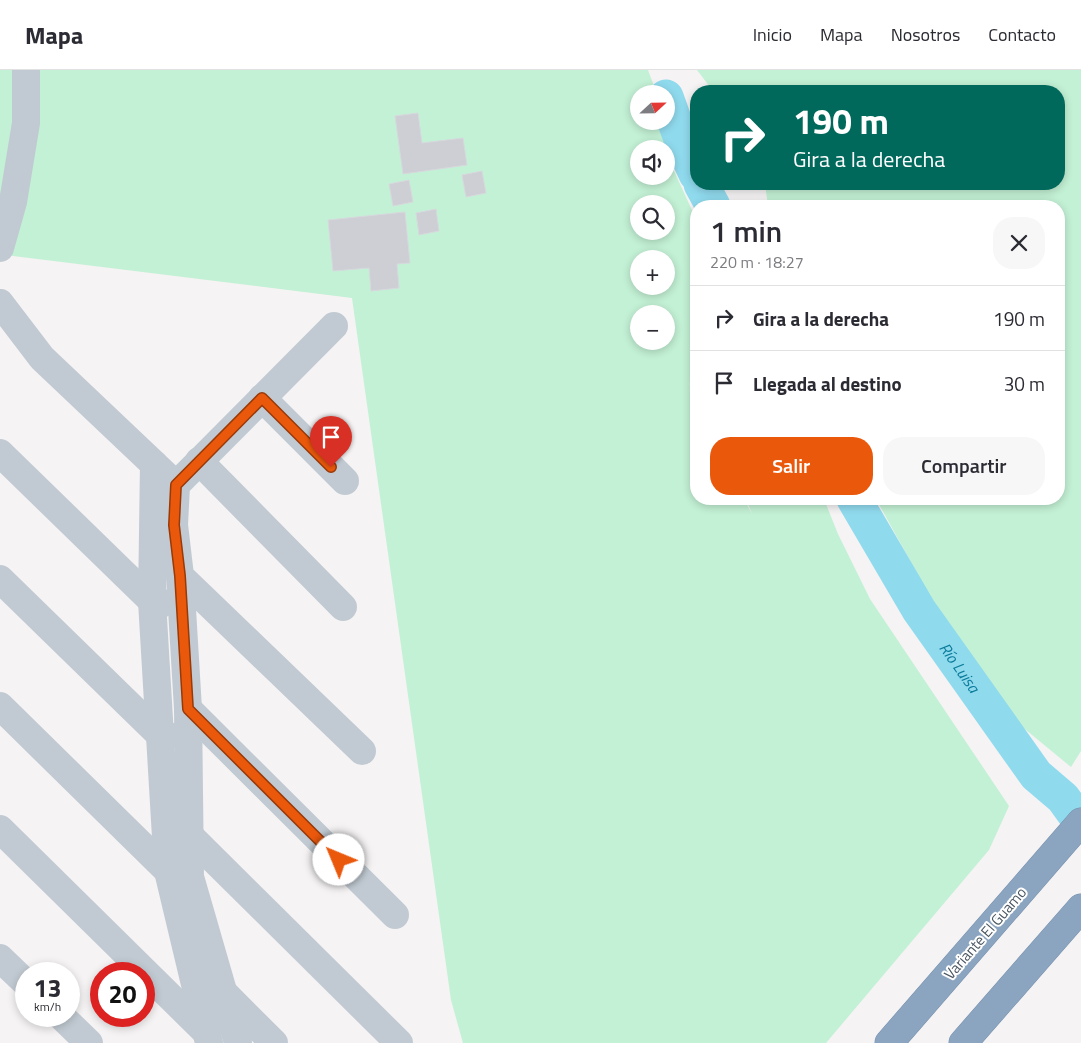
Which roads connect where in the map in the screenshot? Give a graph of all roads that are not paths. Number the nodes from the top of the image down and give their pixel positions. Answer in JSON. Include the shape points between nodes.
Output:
{"nodes":[{"id":1,"x":26,"y":70,"type":"edge"},
{"id":2,"x":0,"y":248,"type":"edge"},
{"id":3,"x":0,"y":302,"type":"edge"},
{"id":4,"x":334,"y":326,"type":"dead end"},
{"id":5,"x":262,"y":398,"type":"junction"},
{"id":6,"x":0,"y":453,"type":"edge"},
{"id":7,"x":199,"y":462,"type":"junction"},
{"id":8,"x":154,"y":464,"type":"junction"},
{"id":9,"x":345,"y":481,"type":"dead end"},
{"id":10,"x":176,"y":485,"type":"junction"},
{"id":11,"x":180,"y":576,"type":"junction"},
{"id":12,"x":0,"y":579,"type":"edge"},
{"id":13,"x":152,"y":601,"type":"junction"},
{"id":14,"x":182,"y":606,"type":"junction"},
{"id":15,"x":343,"y":607,"type":"dead end"},
{"id":16,"x":0,"y":706,"type":"edge"},
{"id":17,"x":188,"y":709,"type":"junction"},
{"id":18,"x":159,"y":734,"type":"junction"},
{"id":19,"x":188,"y":742,"type":"junction"},
{"id":20,"x":362,"y":751,"type":"dead end"},
{"id":21,"x":1081,"y":822,"type":"edge"},
{"id":22,"x":0,"y":829,"type":"edge"},
{"id":23,"x":189,"y":835,"type":"junction"},
{"id":24,"x":179,"y":874,"type":"junction"},
{"id":25,"x":394,"y":915,"type":"dead end"},
{"id":26,"x":1073,"y":916,"type":"edge"},
{"id":27,"x":0,"y":958,"type":"edge"},
{"id":28,"x":15,"y":972,"type":"edge"},
{"id":29,"x":223,"y":992,"type":"junction"},
{"id":30,"x":72,"y":1027,"type":"edge"},
{"id":31,"x":208,"y":1038,"type":"edge"},
{"id":32,"x":88,"y":1043,"type":"edge"},
{"id":33,"x":238,"y":1043,"type":"edge"},
{"id":34,"x":274,"y":1043,"type":"edge"},
{"id":35,"x":399,"y":1043,"type":"edge"},
{"id":36,"x":889,"y":1043,"type":"edge"},
{"id":37,"x":963,"y":1043,"type":"edge"}],
"edges":[{"from":1,"to":2,"type":"street","via":[[26,123],[13,202]]},
{"from":3,"to":8,"type":"street","via":[[42,358]]},
{"from":4,"to":5,"type":"street"},
{"from":5,"to":7,"type":"street"},
{"from":5,"to":9,"type":"street"},
{"from":6,"to":13,"type":"street"},
{"from":7,"to":10,"type":"street"},
{"from":7,"to":15,"type":"street"},
{"from":8,"to":10,"type":"street"},
{"from":8,"to":13,"type":"street"},
{"from":10,"to":11,"type":"street","via":[[174,525]]},
{"from":11,"to":14,"type":"street"},
{"from":11,"to":20,"type":"street"},
{"from":12,"to":18,"type":"street"},
{"from":13,"to":14,"type":"street"},
{"from":13,"to":18,"type":"street"},
{"from":14,"to":17,"type":"street"},
{"from":16,"to":24,"type":"street"},
{"from":17,"to":19,"type":"street"},
{"from":17,"to":25,"type":"street"},
{"from":18,"to":19,"type":"street"},
{"from":18,"to":24,"type":"street"},
{"from":19,"to":23,"type":"street"},
{"from":21,"to":36,"type":"highway","name":"Variante El Guamo"},
{"from":22,"to":31,"type":"street"},
{"from":23,"to":24,"type":"street"},
{"from":23,"to":35,"type":"street"},
{"from":24,"to":29,"type":"street"},
{"from":24,"to":31,"type":"street"},
{"from":26,"to":37,"type":"highway"},
{"from":27,"to":28,"type":"street"},
{"from":29,"to":33,"type":"street"},
{"from":29,"to":34,"type":"street"},
{"from":30,"to":32,"type":"street"}]}
